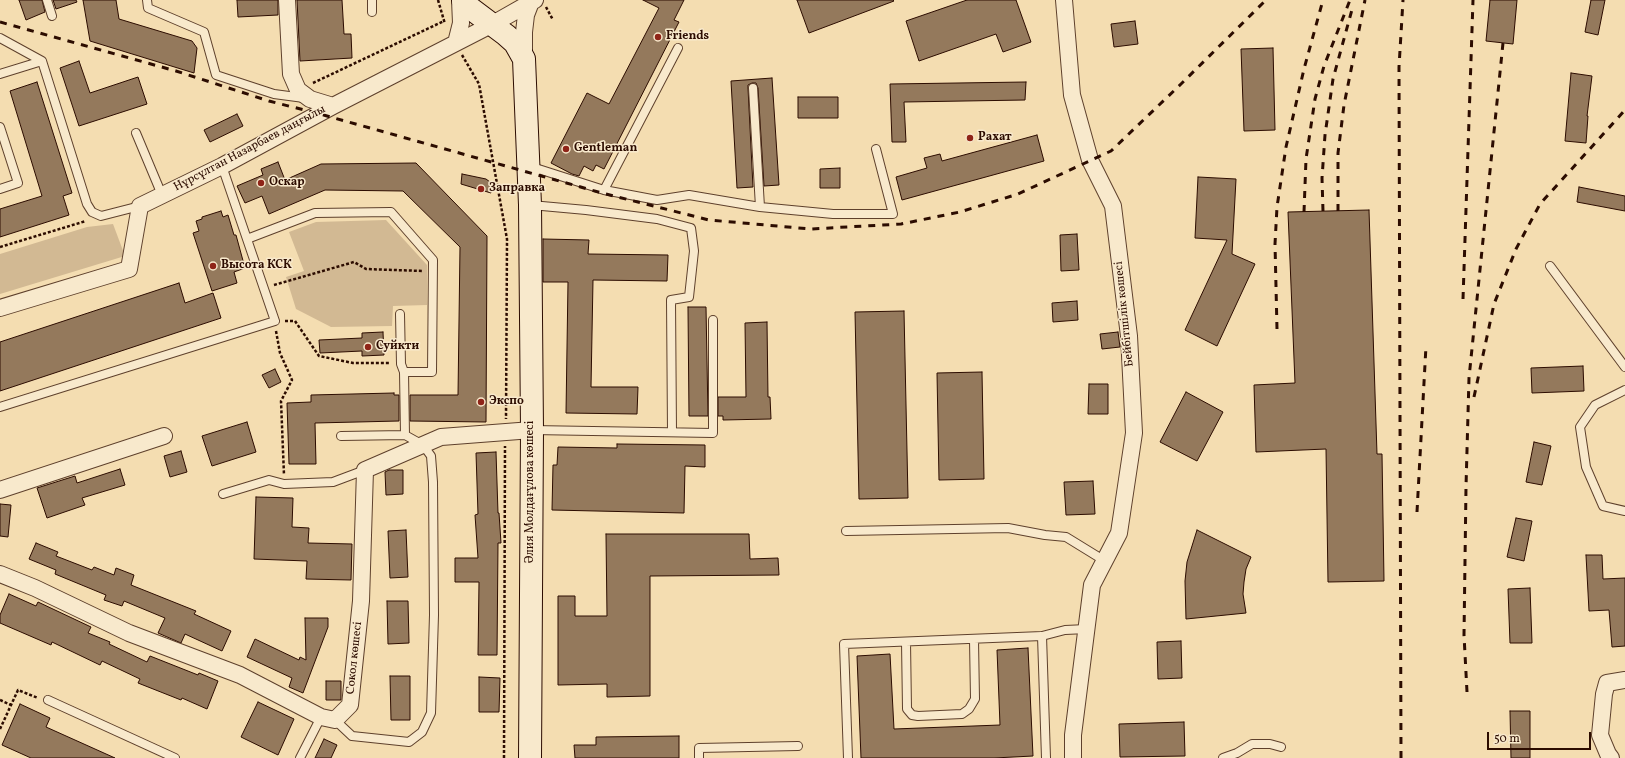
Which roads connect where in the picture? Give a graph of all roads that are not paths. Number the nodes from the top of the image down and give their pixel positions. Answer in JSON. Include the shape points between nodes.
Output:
{"nodes":[{"id":1,"x":47,"y":0,"type":"edge"},
{"id":2,"x":147,"y":0,"type":"edge"},
{"id":3,"x":287,"y":0,"type":"edge"},
{"id":4,"x":372,"y":0,"type":"edge"},
{"id":5,"x":460,"y":0,"type":"edge"},
{"id":6,"x":463,"y":0,"type":"edge"},
{"id":7,"x":1064,"y":0,"type":"edge"},
{"id":8,"x":533,"y":1,"type":"edge"},
{"id":9,"x":372,"y":12,"type":"dead end"},
{"id":10,"x":52,"y":16,"type":"dead end"},
{"id":11,"x":491,"y":24,"type":"junction"},
{"id":12,"x":0,"y":38,"type":"edge"},
{"id":13,"x":456,"y":43,"type":"junction"},
{"id":14,"x":678,"y":48,"type":"dead end"},
{"id":15,"x":524,"y":59,"type":"junction"},
{"id":16,"x":42,"y":61,"type":"junction"},
{"id":17,"x":0,"y":74,"type":"edge"},
{"id":18,"x":753,"y":88,"type":"dead end"},
{"id":19,"x":304,"y":94,"type":"junction"},
{"id":20,"x":333,"y":106,"type":"junction"},
{"id":21,"x":0,"y":127,"type":"edge"},
{"id":22,"x":136,"y":133,"type":"dead end"},
{"id":23,"x":876,"y":149,"type":"dead end"},
{"id":24,"x":222,"y":166,"type":"junction"},
{"id":25,"x":529,"y":166,"type":"junction"},
{"id":26,"x":0,"y":189,"type":"edge"},
{"id":27,"x":604,"y":190,"type":"junction"},
{"id":28,"x":162,"y":195,"type":"junction"},
{"id":29,"x":530,"y":205,"type":"junction"},
{"id":30,"x":140,"y":206,"type":"junction"},
{"id":31,"x":760,"y":207,"type":"junction"},
{"id":32,"x":247,"y":239,"type":"junction"},
{"id":33,"x":1550,"y":266,"type":"dead end"},
{"id":34,"x":0,"y":308,"type":"edge"},
{"id":35,"x":400,"y":314,"type":"dead end"},
{"id":36,"x":713,"y":320,"type":"dead end"},
{"id":37,"x":1625,"y":367,"type":"edge"},
{"id":38,"x":404,"y":372,"type":"junction"},
{"id":39,"x":1625,"y":390,"type":"edge"},
{"id":40,"x":0,"y":407,"type":"edge"},
{"id":41,"x":532,"y":430,"type":"junction"},
{"id":42,"x":672,"y":432,"type":"junction"},
{"id":43,"x":405,"y":435,"type":"junction"},
{"id":44,"x":164,"y":436,"type":"dead end"},
{"id":45,"x":341,"y":436,"type":"dead end"},
{"id":46,"x":423,"y":445,"type":"junction"},
{"id":47,"x":365,"y":470,"type":"junction"},
{"id":48,"x":0,"y":490,"type":"edge"},
{"id":49,"x":223,"y":494,"type":"dead end"},
{"id":50,"x":1625,"y":512,"type":"edge"},
{"id":51,"x":846,"y":531,"type":"dead end"},
{"id":52,"x":1105,"y":561,"type":"junction"},
{"id":53,"x":0,"y":574,"type":"edge"},
{"id":54,"x":1087,"y":629,"type":"junction"},
{"id":55,"x":1042,"y":636,"type":"junction"},
{"id":56,"x":974,"y":640,"type":"junction"},
{"id":57,"x":906,"y":642,"type":"junction"},
{"id":58,"x":1625,"y":680,"type":"edge"},
{"id":59,"x":48,"y":700,"type":"road end"},
{"id":60,"x":328,"y":718,"type":"junction"},
{"id":61,"x":798,"y":746,"type":"dead end"},
{"id":62,"x":1281,"y":747,"type":"dead end"},
{"id":63,"x":175,"y":758,"type":"edge"},
{"id":64,"x":300,"y":758,"type":"edge"},
{"id":65,"x":530,"y":758,"type":"edge"},
{"id":66,"x":699,"y":758,"type":"edge"},
{"id":67,"x":848,"y":758,"type":"edge"},
{"id":68,"x":1046,"y":758,"type":"edge"},
{"id":69,"x":1073,"y":758,"type":"edge"},
{"id":70,"x":1223,"y":758,"type":"edge"},
{"id":71,"x":1611,"y":758,"type":"edge"}],
"edges":[{"from":1,"to":10,"type":"lane"},
{"from":2,"to":19,"type":"lane","via":[[148,8],[204,32],[216,75],[274,94]]},
{"from":3,"to":19,"type":"street","via":[[291,74]]},
{"from":4,"to":9,"type":"lane"},
{"from":5,"to":13,"type":"street","via":[[461,23]]},
{"from":6,"to":11,"type":"main road"},
{"from":7,"to":52,"type":"street","name":"Бейбітшілік көшесі","via":[[1072,95],[1090,160],[1113,206],[1129,336],[1134,433],[1119,533]]},
{"from":8,"to":11,"type":"street","name":"Нұрсұлтан Назарбаев даңғылы"},
{"from":8,"to":15,"type":"street","via":[[526,15]]},
{"from":11,"to":13,"type":"street","name":"Нұрсұлтан Назарбаев даңғылы"},
{"from":11,"to":15,"type":"main road","via":[[515,43]]},
{"from":12,"to":16,"type":"lane"},
{"from":13,"to":20,"type":"street","name":"Нұрсұлтан Назарбаев даңғылы"},
{"from":14,"to":27,"type":"lane"},
{"from":15,"to":25,"type":"main road","name":"Әлия Молдағұлова көшесі"},
{"from":16,"to":17,"type":"lane"},
{"from":16,"to":30,"type":"lane","via":[[87,204],[92,212],[101,216]]},
{"from":18,"to":31,"type":"lane"},
{"from":19,"to":20,"type":"street"},
{"from":20,"to":24,"type":"street","name":"Нұрсұлтан Назарбаев даңғылы"},
{"from":21,"to":26,"type":"lane","via":[[18,183]]},
{"from":22,"to":28,"type":"lane"},
{"from":23,"to":31,"type":"lane","via":[[893,214],[833,214]]},
{"from":24,"to":28,"type":"street","name":"Нұрсұлтан Назарбаев даңғылы"},
{"from":24,"to":32,"type":"lane"},
{"from":25,"to":27,"type":"lane"},
{"from":25,"to":29,"type":"main road","name":"Әлия Молдағұлова көшесі"},
{"from":27,"to":31,"type":"lane","via":[[657,200],[689,196]]},
{"from":28,"to":30,"type":"street","name":"Нұрсұлтан Назарбаев даңғылы"},
{"from":29,"to":41,"type":"main road","name":"Әлия Молдағұлова көшесі"},
{"from":29,"to":42,"type":"lane","via":[[657,219],[691,228],[694,251],[689,297],[671,300]]},
{"from":30,"to":34,"type":"street","via":[[129,269]]},
{"from":32,"to":38,"type":"lane","via":[[315,213],[391,212],[433,260],[432,372]]},
{"from":32,"to":40,"type":"lane","via":[[274,321]]},
{"from":33,"to":37,"type":"lane"},
{"from":35,"to":38,"type":"lane","via":[[401,364]]},
{"from":36,"to":42,"type":"lane","via":[[713,433]]},
{"from":38,"to":43,"type":"lane"},
{"from":39,"to":50,"type":"lane","via":[[1595,405],[1580,427],[1586,468],[1603,506]]},
{"from":41,"to":42,"type":"lane"},
{"from":41,"to":46,"type":"street","via":[[442,437]]},
{"from":41,"to":65,"type":"main road","name":"Әлия Молдағұлова көшесі"},
{"from":43,"to":45,"type":"lane"},
{"from":43,"to":46,"type":"lane"},
{"from":44,"to":48,"type":"street"},
{"from":46,"to":47,"type":"street"},
{"from":46,"to":60,"type":"lane","via":[[431,456],[433,482],[434,616],[431,713],[422,732],[409,742],[352,736]]},
{"from":47,"to":49,"type":"lane","via":[[333,482],[284,484],[268,480]]},
{"from":47,"to":60,"type":"street","name":"Сокол көшесі","via":[[361,601],[350,705]]},
{"from":51,"to":52,"type":"lane","via":[[1008,528],[1066,536]]},
{"from":52,"to":54,"type":"street","name":"Бейбітшілік көшесі","via":[[1092,585]]},
{"from":53,"to":60,"type":"street","via":[[129,633],[240,675]]},
{"from":54,"to":55,"type":"lane","via":[[1065,630]]},
{"from":54,"to":69,"type":"street","name":"Бейбітшілік көшесі","via":[[1073,735]]},
{"from":55,"to":56,"type":"lane"},
{"from":55,"to":68,"type":"lane"},
{"from":56,"to":57,"type":"lane"},
{"from":56,"to":57,"type":"lane","via":[[975,699],[969,709],[962,714],[918,716],[912,715],[907,709]]},
{"from":57,"to":67,"type":"lane","via":[[844,644]]},
{"from":58,"to":71,"type":"street","via":[[1607,684],[1604,694],[1600,735]]},
{"from":59,"to":63,"type":"lane"},
{"from":60,"to":64,"type":"lane"},
{"from":61,"to":66,"type":"lane","via":[[699,748]]},
{"from":62,"to":70,"type":"lane","via":[[1252,744],[1237,754]]}]}
